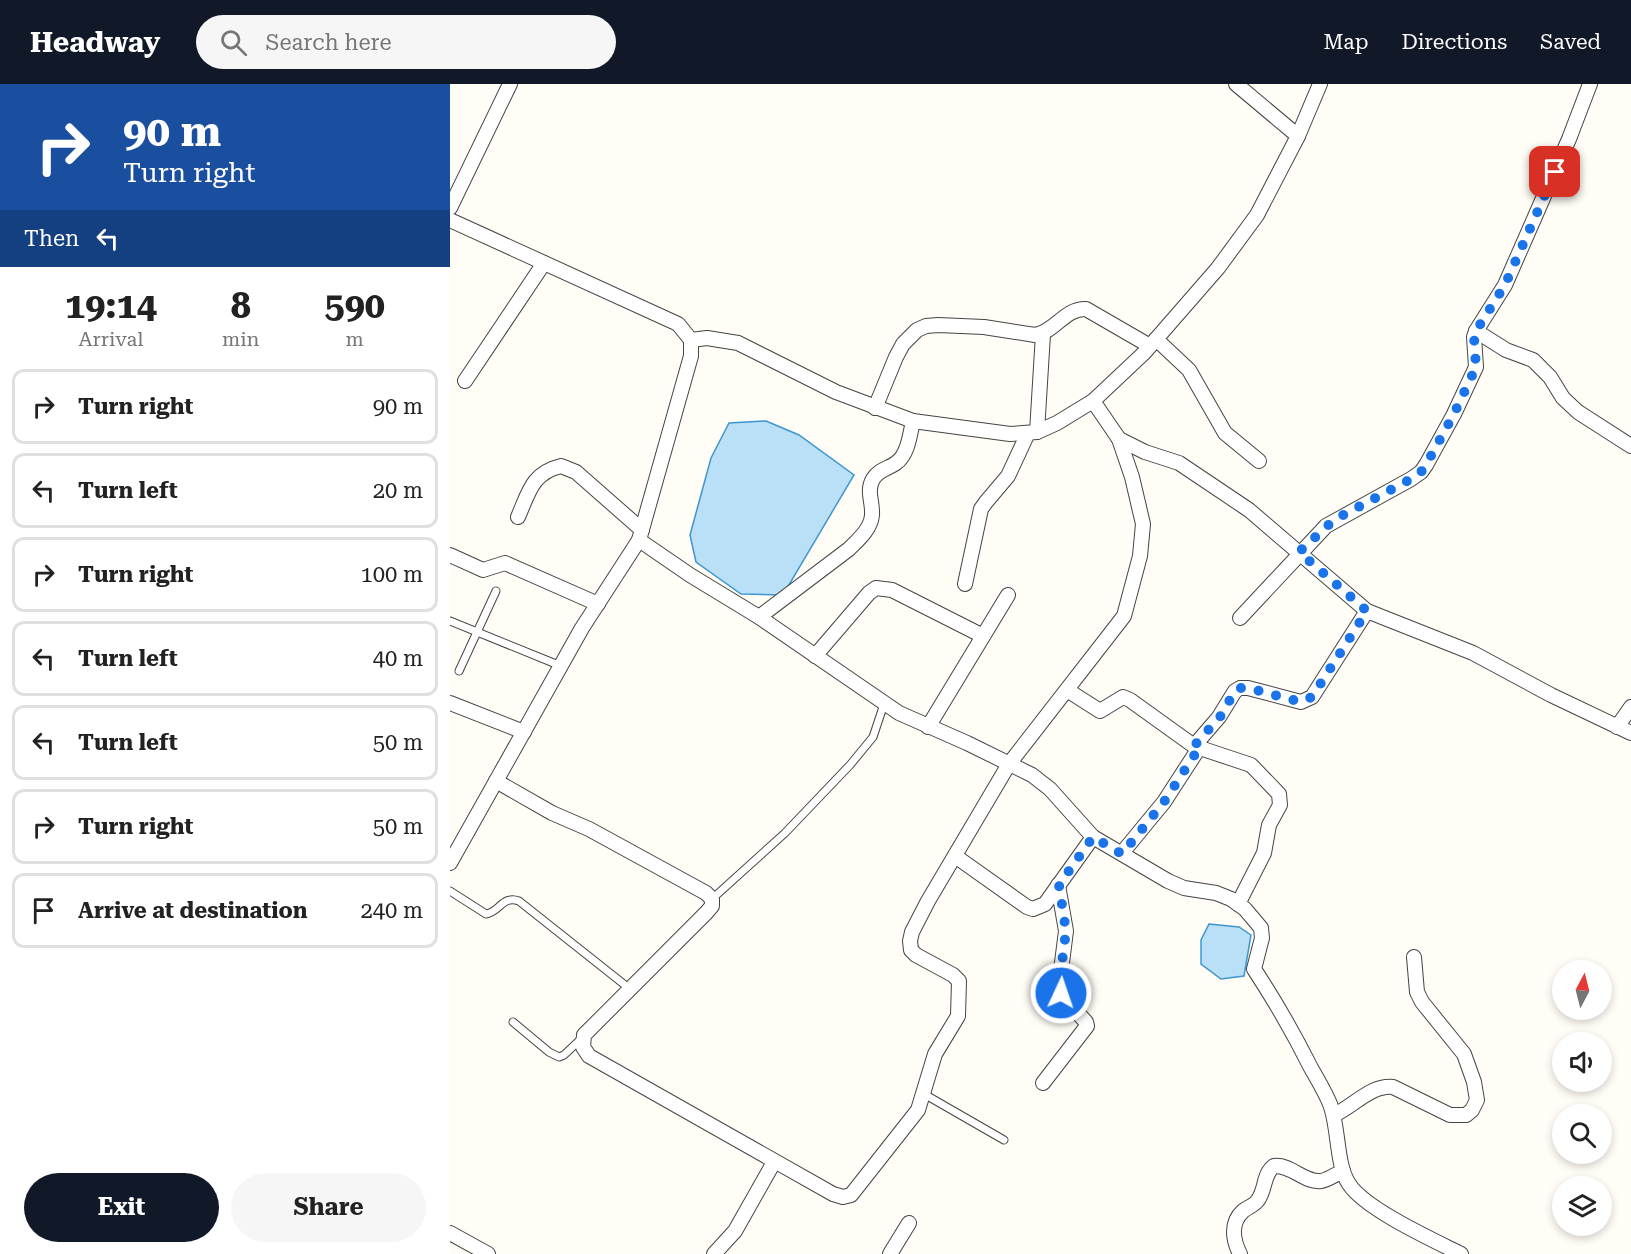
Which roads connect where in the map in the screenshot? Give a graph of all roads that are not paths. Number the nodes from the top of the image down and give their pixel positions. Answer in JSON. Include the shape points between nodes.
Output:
{"nodes":[{"id":1,"x":510,"y":84,"type":"edge"},
{"id":2,"x":1236,"y":84,"type":"edge"},
{"id":3,"x":1320,"y":84,"type":"edge"},
{"id":4,"x":1590,"y":84,"type":"edge"},
{"id":5,"x":1298,"y":136,"type":"junction"},
{"id":6,"x":450,"y":208,"type":"edge"},
{"id":7,"x":450,"y":220,"type":"edge"},
{"id":8,"x":544,"y":263,"type":"junction"},
{"id":9,"x":1476,"y":331,"type":"junction"},
{"id":10,"x":1043,"y":334,"type":"junction"},
{"id":11,"x":691,"y":340,"type":"junction"},
{"id":12,"x":1153,"y":343,"type":"junction"},
{"id":13,"x":465,"y":381,"type":"dead end"},
{"id":14,"x":1093,"y":401,"type":"junction"},
{"id":15,"x":874,"y":408,"type":"junction"},
{"id":16,"x":913,"y":421,"type":"junction"},
{"id":17,"x":1033,"y":433,"type":"junction"},
{"id":18,"x":1119,"y":439,"type":"junction"},
{"id":19,"x":1631,"y":446,"type":"edge"},
{"id":20,"x":1259,"y":461,"type":"dead end"},
{"id":21,"x":518,"y":517,"type":"dead end"},
{"id":22,"x":641,"y":535,"type":"junction"},
{"id":23,"x":1299,"y":552,"type":"junction"},
{"id":24,"x":450,"y":555,"type":"edge"},
{"id":25,"x":965,"y":584,"type":"dead end"},
{"id":26,"x":496,"y":591,"type":"dead end"},
{"id":27,"x":1008,"y":595,"type":"dead end"},
{"id":28,"x":598,"y":604,"type":"junction"},
{"id":29,"x":1367,"y":611,"type":"junction"},
{"id":30,"x":759,"y":617,"type":"junction"},
{"id":31,"x":1240,"y":618,"type":"dead end"},
{"id":32,"x":450,"y":621,"type":"edge"},
{"id":33,"x":478,"y":632,"type":"junction"},
{"id":34,"x":983,"y":636,"type":"junction"},
{"id":35,"x":815,"y":656,"type":"junction"},
{"id":36,"x":561,"y":666,"type":"junction"},
{"id":37,"x":459,"y":671,"type":"dead end"},
{"id":38,"x":1067,"y":690,"type":"junction"},
{"id":39,"x":450,"y":703,"type":"edge"},
{"id":40,"x":884,"y":704,"type":"junction"},
{"id":41,"x":1631,"y":707,"type":"edge"},
{"id":42,"x":928,"y":727,"type":"junction"},
{"id":43,"x":1617,"y":727,"type":"junction"},
{"id":44,"x":524,"y":732,"type":"junction"},
{"id":45,"x":1631,"y":733,"type":"edge"},
{"id":46,"x":1197,"y":747,"type":"junction"},
{"id":47,"x":1009,"y":764,"type":"junction"},
{"id":48,"x":496,"y":781,"type":"junction"},
{"id":49,"x":1093,"y":837,"type":"junction"},
{"id":50,"x":1122,"y":854,"type":"junction"},
{"id":51,"x":955,"y":856,"type":"junction"},
{"id":52,"x":450,"y":863,"type":"edge"},
{"id":53,"x":1059,"y":885,"type":"junction"},
{"id":54,"x":450,"y":891,"type":"edge"},
{"id":55,"x":712,"y":900,"type":"junction"},
{"id":56,"x":1238,"y":904,"type":"junction"},
{"id":57,"x":1414,"y":957,"type":"dead end"},
{"id":58,"x":630,"y":989,"type":"junction"},
{"id":59,"x":513,"y":1023,"type":"dead end"},
{"id":60,"x":584,"y":1035,"type":"junction"},
{"id":61,"x":1043,"y":1083,"type":"dead end"},
{"id":62,"x":924,"y":1094,"type":"junction"},
{"id":63,"x":1342,"y":1110,"type":"junction"},
{"id":64,"x":1004,"y":1140,"type":"dead end"},
{"id":65,"x":774,"y":1162,"type":"junction"},
{"id":66,"x":1343,"y":1171,"type":"junction"},
{"id":67,"x":909,"y":1223,"type":"dead end"},
{"id":68,"x":450,"y":1233,"type":"edge"},
{"id":69,"x":488,"y":1254,"type":"edge"},
{"id":70,"x":714,"y":1254,"type":"edge"},
{"id":71,"x":890,"y":1254,"type":"edge"},
{"id":72,"x":1240,"y":1254,"type":"edge"},
{"id":73,"x":1461,"y":1254,"type":"edge"}],
"edges":[{"from":1,"to":6,"type":"street"},
{"from":2,"to":5,"type":"street"},
{"from":3,"to":5,"type":"street"},
{"from":4,"to":9,"type":"street","via":[[1505,285]]},
{"from":5,"to":12,"type":"street","via":[[1257,215],[1218,268]]},
{"from":7,"to":8,"type":"street"},
{"from":8,"to":11,"type":"street","via":[[678,324]]},
{"from":8,"to":13,"type":"street"},
{"from":9,"to":19,"type":"street","via":[[1506,350],[1533,360],[1578,412]]},
{"from":9,"to":23,"type":"street","via":[[1476,367],[1454,414],[1416,475],[1334,520]]},
{"from":10,"to":12,"type":"street","via":[[1078,308]]},
{"from":10,"to":15,"type":"street","via":[[926,326],[903,344]]},
{"from":10,"to":17,"type":"street"},
{"from":11,"to":15,"type":"street","via":[[738,343]]},
{"from":11,"to":22,"type":"street","via":[[691,356]]},
{"from":12,"to":14,"type":"street"},
{"from":12,"to":20,"type":"street","via":[[1190,370],[1225,433]]},
{"from":14,"to":17,"type":"street"},
{"from":14,"to":18,"type":"street"},
{"from":15,"to":16,"type":"street"},
{"from":16,"to":17,"type":"street","via":[[1010,434]]},
{"from":16,"to":30,"type":"street","via":[[902,458],[873,479],[873,514],[861,536]]},
{"from":17,"to":25,"type":"street","via":[[1008,476],[981,510]]},
{"from":18,"to":23,"type":"street","via":[[1193,471],[1250,510]]},
{"from":18,"to":38,"type":"street","via":[[1143,524],[1140,556],[1124,616]]},
{"from":21,"to":22,"type":"street","via":[[539,474],[561,466],[576,472]]},
{"from":22,"to":28,"type":"street"},
{"from":22,"to":30,"type":"street","via":[[690,576]]},
{"from":23,"to":29,"type":"street"},
{"from":23,"to":31,"type":"street"},
{"from":24,"to":28,"type":"street","via":[[483,570],[505,563]]},
{"from":26,"to":33,"type":"lane"},
{"from":27,"to":34,"type":"street"},
{"from":28,"to":36,"type":"street"},
{"from":29,"to":43,"type":"street","via":[[1473,653]]},
{"from":29,"to":46,"type":"street","via":[[1312,697],[1301,702],[1240,688]]},
{"from":30,"to":35,"type":"street"},
{"from":32,"to":33,"type":"lane"},
{"from":33,"to":36,"type":"lane"},
{"from":33,"to":37,"type":"lane"},
{"from":34,"to":35,"type":"street","via":[[892,590],[876,588]]},
{"from":34,"to":42,"type":"street"},
{"from":35,"to":40,"type":"street"},
{"from":36,"to":44,"type":"street"},
{"from":38,"to":46,"type":"street","via":[[1100,711],[1123,697],[1130,700]]},
{"from":38,"to":47,"type":"street"},
{"from":39,"to":44,"type":"street"},
{"from":40,"to":42,"type":"street"},
{"from":40,"to":55,"type":"lane","via":[[873,737],[858,756]]},
{"from":41,"to":43,"type":"street"},
{"from":42,"to":47,"type":"street"},
{"from":43,"to":45,"type":"street"},
{"from":44,"to":48,"type":"street"},
{"from":46,"to":50,"type":"street","via":[[1164,802]]},
{"from":46,"to":56,"type":"street","via":[[1251,765],[1279,794],[1280,805],[1269,825],[1264,853]]},
{"from":47,"to":49,"type":"street","via":[[1050,789]]},
{"from":47,"to":51,"type":"street"},
{"from":48,"to":52,"type":"street"},
{"from":48,"to":55,"type":"street","via":[[706,893]]},
{"from":49,"to":50,"type":"street"},
{"from":49,"to":53,"type":"street"},
{"from":50,"to":56,"type":"street","via":[[1184,888],[1216,893]]},
{"from":51,"to":53,"type":"street","via":[[1033,909],[1045,904]]},
{"from":51,"to":62,"type":"street","via":[[910,941],[916,956],[953,975],[960,988],[958,1017],[935,1054]]},
{"from":53,"to":61,"type":"street","via":[[1066,931],[1059,986],[1087,1026]]},
{"from":54,"to":58,"type":"lane","via":[[486,914],[496,911],[504,901],[519,901]]},
{"from":55,"to":58,"type":"street","via":[[706,914]]},
{"from":56,"to":63,"type":"street","via":[[1261,928],[1254,969],[1330,1103]]},
{"from":57,"to":63,"type":"street","via":[[1417,992],[1464,1054],[1477,1100],[1466,1115],[1450,1115],[1393,1087],[1383,1086]]},
{"from":58,"to":60,"type":"street"},
{"from":59,"to":60,"type":"lane","via":[[560,1057]]},
{"from":60,"to":65,"type":"street","via":[[583,1047],[589,1056]]},
{"from":62,"to":64,"type":"lane"},
{"from":62,"to":65,"type":"street","via":[[918,1110],[851,1195],[833,1194]]},
{"from":63,"to":66,"type":"street"},
{"from":65,"to":70,"type":"street","via":[[735,1231]]},
{"from":66,"to":72,"type":"street","via":[[1314,1181],[1286,1167],[1274,1166],[1257,1201],[1236,1222],[1234,1242]]},
{"from":66,"to":73,"type":"street","via":[[1348,1183],[1370,1203]]},
{"from":67,"to":71,"type":"street"},
{"from":68,"to":69,"type":"street"}]}
